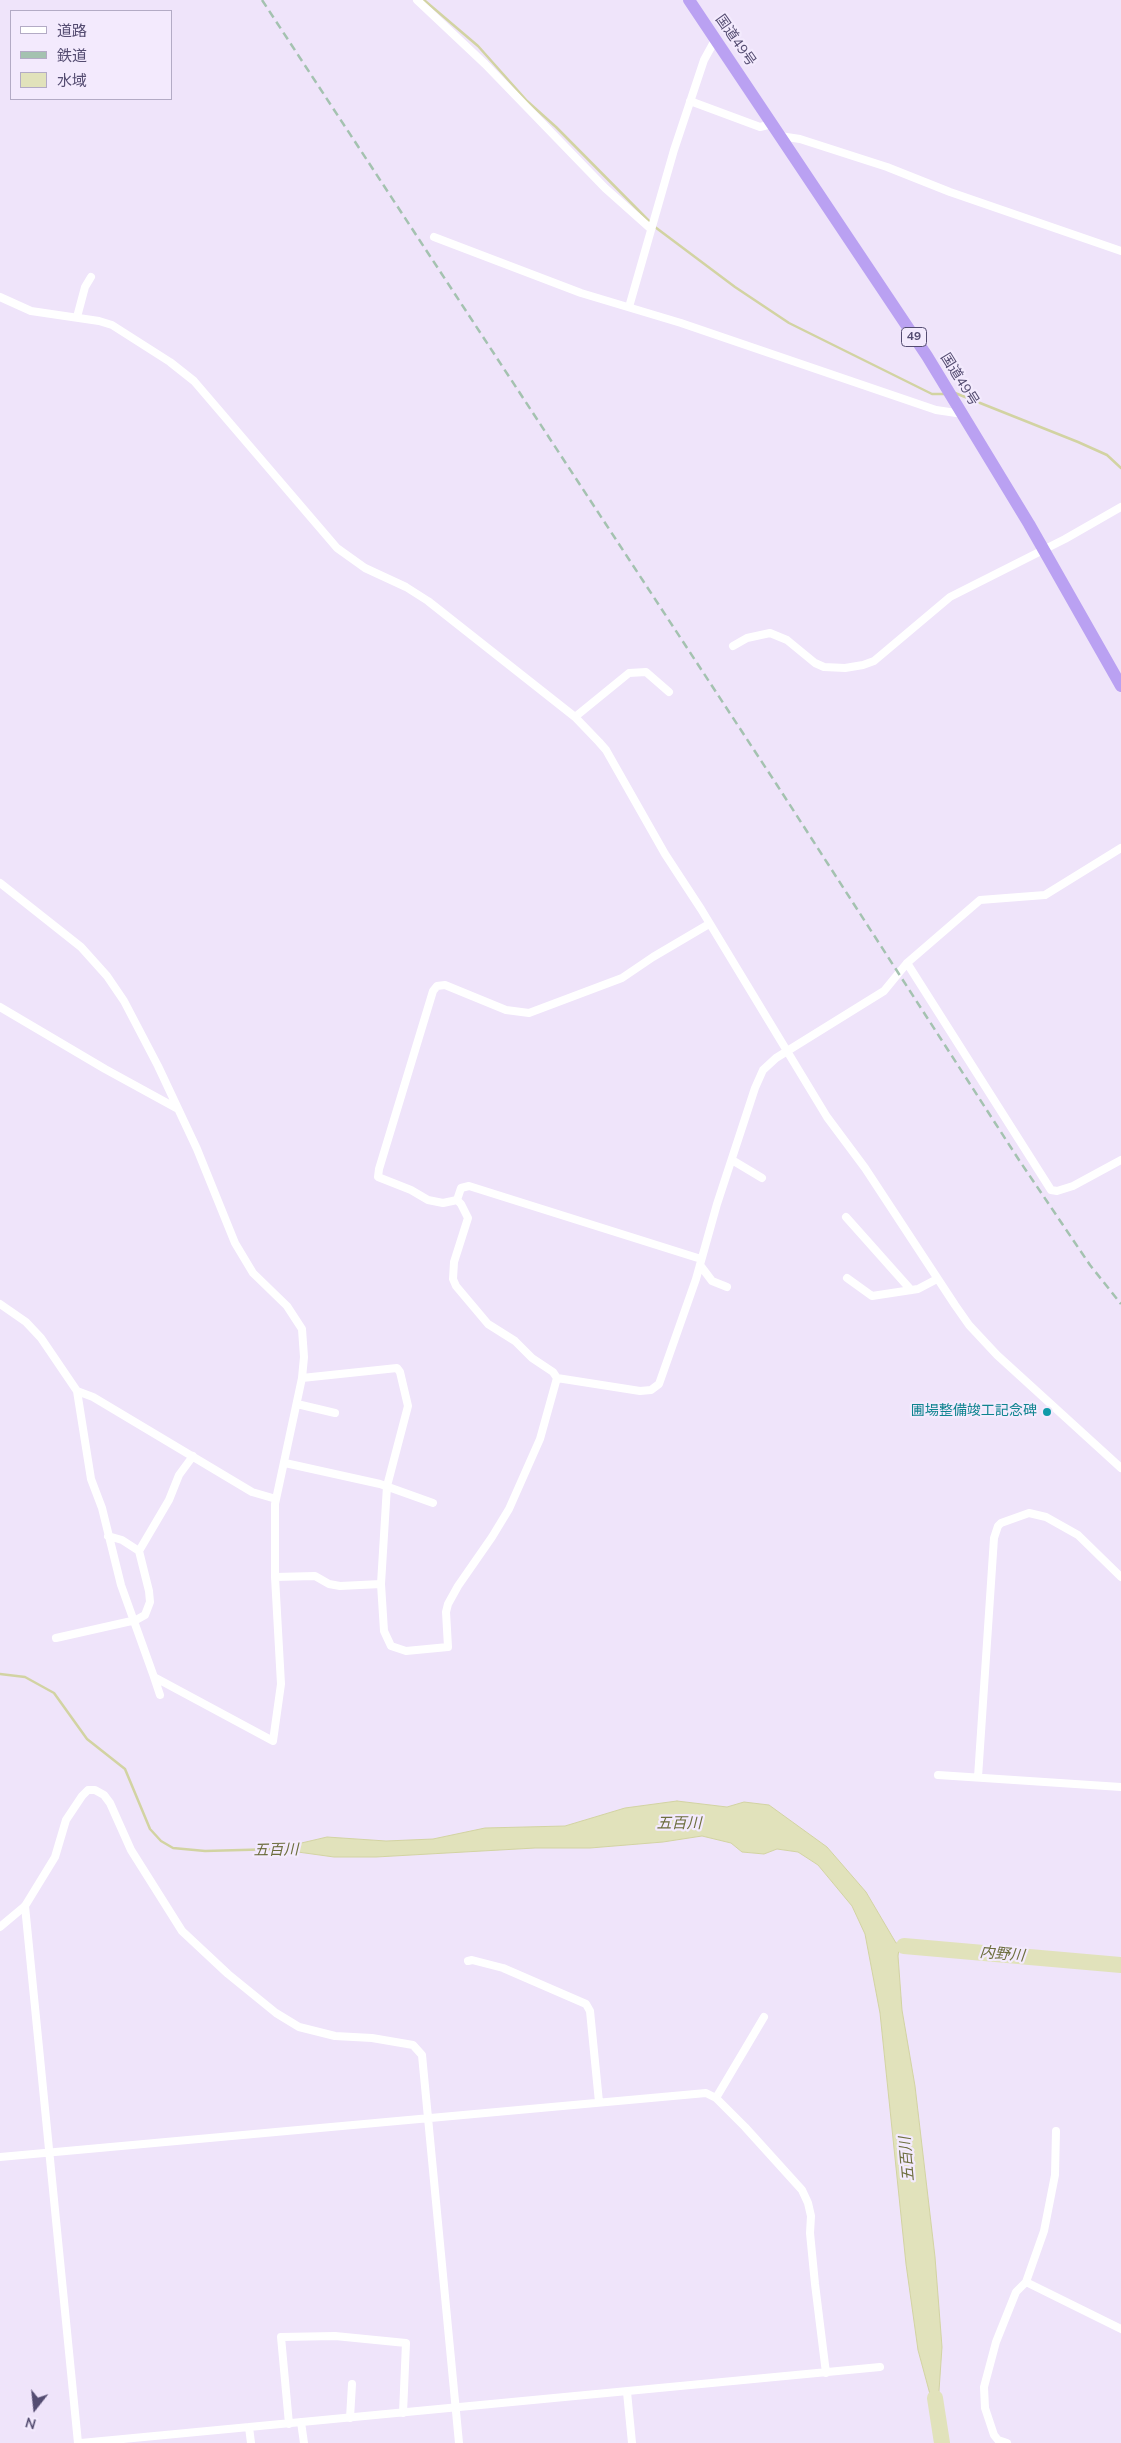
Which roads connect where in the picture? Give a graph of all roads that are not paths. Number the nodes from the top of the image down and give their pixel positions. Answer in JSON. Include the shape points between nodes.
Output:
{"nodes":[{"id":1,"x":417,"y":0,"type":"edge"},
{"id":2,"x":689,"y":0,"type":"edge"},
{"id":3,"x":715,"y":40,"type":"junction"},
{"id":4,"x":690,"y":101,"type":"junction"},
{"id":5,"x":772,"y":124,"type":"junction"},
{"id":6,"x":780,"y":136,"type":"junction"},
{"id":7,"x":651,"y":229,"type":"junction"},
{"id":8,"x":434,"y":237,"type":"dead end"},
{"id":9,"x":1121,"y":251,"type":"edge"},
{"id":10,"x":91,"y":277,"type":"dead end"},
{"id":11,"x":0,"y":297,"type":"edge"},
{"id":12,"x":629,"y":307,"type":"junction"},
{"id":13,"x":77,"y":317,"type":"junction"},
{"id":14,"x":963,"y":414,"type":"junction"},
{"id":15,"x":1121,"y":507,"type":"edge"},
{"id":16,"x":1044,"y":549,"type":"junction"},
{"id":17,"x":733,"y":646,"type":"dead end"},
{"id":18,"x":1121,"y":686,"type":"edge"},
{"id":19,"x":669,"y":692,"type":"dead end"},
{"id":20,"x":575,"y":718,"type":"junction"},
{"id":21,"x":1121,"y":848,"type":"edge"},
{"id":22,"x":0,"y":883,"type":"edge"},
{"id":23,"x":709,"y":924,"type":"junction"},
{"id":24,"x":907,"y":963,"type":"junction"},
{"id":25,"x":0,"y":1007,"type":"edge"},
{"id":26,"x":787,"y":1051,"type":"junction"},
{"id":27,"x":178,"y":1109,"type":"junction"},
{"id":28,"x":732,"y":1160,"type":"junction"},
{"id":29,"x":1121,"y":1160,"type":"edge"},
{"id":30,"x":762,"y":1178,"type":"dead end"},
{"id":31,"x":457,"y":1200,"type":"junction"},
{"id":32,"x":846,"y":1217,"type":"dead end"},
{"id":33,"x":700,"y":1262,"type":"junction"},
{"id":34,"x":847,"y":1278,"type":"dead end"},
{"id":35,"x":937,"y":1279,"type":"junction"},
{"id":36,"x":727,"y":1287,"type":"dead end"},
{"id":37,"x":911,"y":1290,"type":"junction"},
{"id":38,"x":0,"y":1304,"type":"edge"},
{"id":39,"x":302,"y":1378,"type":"junction"},
{"id":40,"x":557,"y":1378,"type":"junction"},
{"id":41,"x":77,"y":1391,"type":"junction"},
{"id":42,"x":297,"y":1404,"type":"junction"},
{"id":43,"x":334,"y":1413,"type":"dead end"},
{"id":44,"x":193,"y":1456,"type":"junction"},
{"id":45,"x":285,"y":1463,"type":"junction"},
{"id":46,"x":1121,"y":1468,"type":"edge"},
{"id":47,"x":387,"y":1486,"type":"junction"},
{"id":48,"x":276,"y":1499,"type":"junction"},
{"id":49,"x":433,"y":1503,"type":"dead end"},
{"id":50,"x":108,"y":1536,"type":"junction"},
{"id":51,"x":138,"y":1551,"type":"junction"},
{"id":52,"x":275,"y":1577,"type":"junction"},
{"id":53,"x":1121,"y":1577,"type":"edge"},
{"id":54,"x":381,"y":1584,"type":"junction"},
{"id":55,"x":136,"y":1620,"type":"junction"},
{"id":56,"x":56,"y":1638,"type":"dead end"},
{"id":57,"x":154,"y":1677,"type":"junction"},
{"id":58,"x":160,"y":1695,"type":"dead end"},
{"id":59,"x":938,"y":1775,"type":"dead end"},
{"id":60,"x":978,"y":1777,"type":"junction"},
{"id":61,"x":1121,"y":1787,"type":"edge"},
{"id":62,"x":25,"y":1906,"type":"junction"},
{"id":63,"x":0,"y":1927,"type":"edge"},
{"id":64,"x":468,"y":1961,"type":"dead end"},
{"id":65,"x":764,"y":2017,"type":"dead end"},
{"id":66,"x":716,"y":2098,"type":"junction"},
{"id":67,"x":599,"y":2102,"type":"junction"},
{"id":68,"x":428,"y":2118,"type":"junction"},
{"id":69,"x":1056,"y":2131,"type":"dead end"},
{"id":70,"x":49,"y":2153,"type":"junction"},
{"id":71,"x":0,"y":2157,"type":"edge"},
{"id":72,"x":1026,"y":2282,"type":"junction"},
{"id":73,"x":1121,"y":2329,"type":"edge"},
{"id":74,"x":880,"y":2368,"type":"dead end"},
{"id":75,"x":826,"y":2373,"type":"junction"},
{"id":76,"x":352,"y":2384,"type":"dead end"},
{"id":77,"x":627,"y":2392,"type":"junction"},
{"id":78,"x":456,"y":2408,"type":"junction"},
{"id":79,"x":403,"y":2413,"type":"junction"},
{"id":80,"x":350,"y":2418,"type":"junction"},
{"id":81,"x":302,"y":2422,"type":"junction"},
{"id":82,"x":289,"y":2424,"type":"junction"},
{"id":83,"x":249,"y":2427,"type":"junction"},
{"id":84,"x":137,"y":2440,"type":"edge"},
{"id":85,"x":998,"y":2442,"type":"edge"},
{"id":86,"x":79,"y":2443,"type":"edge"},
{"id":87,"x":251,"y":2443,"type":"edge"},
{"id":88,"x":304,"y":2443,"type":"edge"},
{"id":89,"x":459,"y":2443,"type":"edge"},
{"id":90,"x":632,"y":2443,"type":"edge"},
{"id":91,"x":1007,"y":2443,"type":"edge"}],
"edges":[{"from":1,"to":7,"type":"street","via":[[485,64],[605,188]]},
{"from":2,"to":3,"type":"highway","name":"国道49号","number":"49"},
{"from":3,"to":4,"type":"street","via":[[704,60]]},
{"from":3,"to":5,"type":"highway","name":"国道49号","number":"49"},
{"from":4,"to":5,"type":"street","via":[[760,127]]},
{"from":4,"to":7,"type":"street"},
{"from":5,"to":6,"type":"highway","name":"国道49号","number":"49"},
{"from":6,"to":9,"type":"street","via":[[800,139],[887,168]]},
{"from":6,"to":14,"type":"highway","name":"国道49号","number":"49"},
{"from":7,"to":12,"type":"street"},
{"from":8,"to":12,"type":"street","via":[[581,293]]},
{"from":10,"to":13,"type":"street"},
{"from":11,"to":13,"type":"street","via":[[31,310]]},
{"from":12,"to":14,"type":"street","via":[[936,410]]},
{"from":13,"to":20,"type":"street","via":[[119,328],[194,381],[337,548],[365,568],[428,601]]},
{"from":14,"to":16,"type":"highway","name":"国道49号","number":"49"},
{"from":15,"to":16,"type":"street"},
{"from":16,"to":17,"type":"street","via":[[950,597],[874,661],[863,665],[824,667],[786,640],[770,633],[747,638]]},
{"from":16,"to":18,"type":"highway","name":"国道49号","number":"49"},
{"from":19,"to":20,"type":"street","via":[[646,672],[629,673]]},
{"from":20,"to":23,"type":"street","via":[[606,750],[655,838]]},
{"from":21,"to":24,"type":"street","via":[[1045,895],[980,900]]},
{"from":22,"to":27,"type":"street","via":[[81,947],[107,976],[131,1013]]},
{"from":23,"to":26,"type":"street"},
{"from":23,"to":31,"type":"street","via":[[622,978],[529,1013],[506,1010],[445,985],[435,987],[378,1174],[382,1180],[403,1186],[428,1200],[443,1203]]},
{"from":24,"to":26,"type":"street","via":[[884,990]]},
{"from":24,"to":29,"type":"street","via":[[1051,1190],[1057,1192],[1073,1186]]},
{"from":25,"to":27,"type":"street"},
{"from":26,"to":28,"type":"street","via":[[769,1064],[760,1076]]},
{"from":26,"to":35,"type":"street","via":[[827,1117],[865,1168]]},
{"from":27,"to":39,"type":"street","via":[[244,1260],[299,1320],[304,1340]]},
{"from":28,"to":30,"type":"street"},
{"from":28,"to":33,"type":"street"},
{"from":31,"to":33,"type":"street","via":[[461,1188],[469,1186]]},
{"from":31,"to":40,"type":"street","via":[[468,1218],[454,1262],[452,1274],[456,1286],[488,1324],[515,1341]]},
{"from":32,"to":37,"type":"street"},
{"from":33,"to":36,"type":"street","via":[[712,1282]]},
{"from":33,"to":40,"type":"street","via":[[656,1387],[640,1390]]},
{"from":34,"to":37,"type":"street","via":[[872,1296]]},
{"from":35,"to":37,"type":"street"},
{"from":35,"to":46,"type":"street","via":[[969,1325],[996,1355]]},
{"from":38,"to":41,"type":"street","via":[[26,1322],[41,1338]]},
{"from":39,"to":42,"type":"street"},
{"from":39,"to":47,"type":"street","via":[[399,1369],[408,1406]]},
{"from":40,"to":54,"type":"street","via":[[540,1439],[509,1509],[448,1604],[448,1647],[406,1651],[391,1646],[384,1631]]},
{"from":41,"to":44,"type":"street","via":[[93,1397]]},
{"from":41,"to":50,"type":"street","via":[[91,1479]]},
{"from":42,"to":43,"type":"street"},
{"from":42,"to":45,"type":"street"},
{"from":44,"to":48,"type":"street","via":[[252,1492]]},
{"from":44,"to":51,"type":"street","via":[[179,1475],[169,1500]]},
{"from":45,"to":47,"type":"street"},
{"from":45,"to":48,"type":"street"},
{"from":47,"to":49,"type":"street"},
{"from":47,"to":54,"type":"street"},
{"from":48,"to":52,"type":"street"},
{"from":50,"to":51,"type":"street","via":[[122,1540]]},
{"from":50,"to":55,"type":"street","via":[[121,1584]]},
{"from":51,"to":55,"type":"street","via":[[150,1602],[146,1615]]},
{"from":52,"to":54,"type":"street","via":[[315,1576],[340,1586]]},
{"from":52,"to":57,"type":"street","via":[[281,1684],[273,1741]]},
{"from":53,"to":60,"type":"street","via":[[1078,1535],[1046,1517],[1029,1513],[998,1526],[994,1538]]},
{"from":55,"to":56,"type":"street"},
{"from":55,"to":57,"type":"street"},
{"from":57,"to":58,"type":"street"},
{"from":59,"to":60,"type":"street"},
{"from":60,"to":61,"type":"street"},
{"from":62,"to":63,"type":"street"},
{"from":62,"to":68,"type":"street","via":[[55,1857],[66,1820],[82,1796],[88,1790],[95,1790],[110,1802],[131,1850],[182,1932],[276,2013],[317,2033],[413,2045],[424,2062]]},
{"from":62,"to":70,"type":"street"},
{"from":64,"to":67,"type":"street","via":[[503,1968],[586,2004],[590,2012]]},
{"from":65,"to":66,"type":"street"},
{"from":66,"to":67,"type":"street","via":[[706,2093]]},
{"from":66,"to":75,"type":"street","via":[[802,2190],[808,2203],[812,2216],[810,2233]]},
{"from":67,"to":68,"type":"street"},
{"from":68,"to":70,"type":"street"},
{"from":68,"to":78,"type":"street"},
{"from":69,"to":72,"type":"street","via":[[1051,2197],[1044,2231]]},
{"from":70,"to":71,"type":"street"},
{"from":70,"to":86,"type":"street"},
{"from":72,"to":73,"type":"street"},
{"from":72,"to":85,"type":"street","via":[[1016,2292],[1008,2312],[984,2387],[987,2418]]},
{"from":74,"to":75,"type":"street"},
{"from":75,"to":77,"type":"street"},
{"from":76,"to":80,"type":"street"},
{"from":77,"to":78,"type":"street"},
{"from":77,"to":90,"type":"street"},
{"from":78,"to":79,"type":"street"},
{"from":78,"to":89,"type":"street"},
{"from":79,"to":80,"type":"street"},
{"from":79,"to":82,"type":"street","via":[[406,2343],[335,2336],[281,2337]]},
{"from":80,"to":81,"type":"street"},
{"from":81,"to":82,"type":"street"},
{"from":81,"to":88,"type":"street"},
{"from":82,"to":83,"type":"street"},
{"from":83,"to":84,"type":"street"},
{"from":83,"to":87,"type":"street"},
{"from":84,"to":86,"type":"street"},
{"from":85,"to":91,"type":"street"}]}
